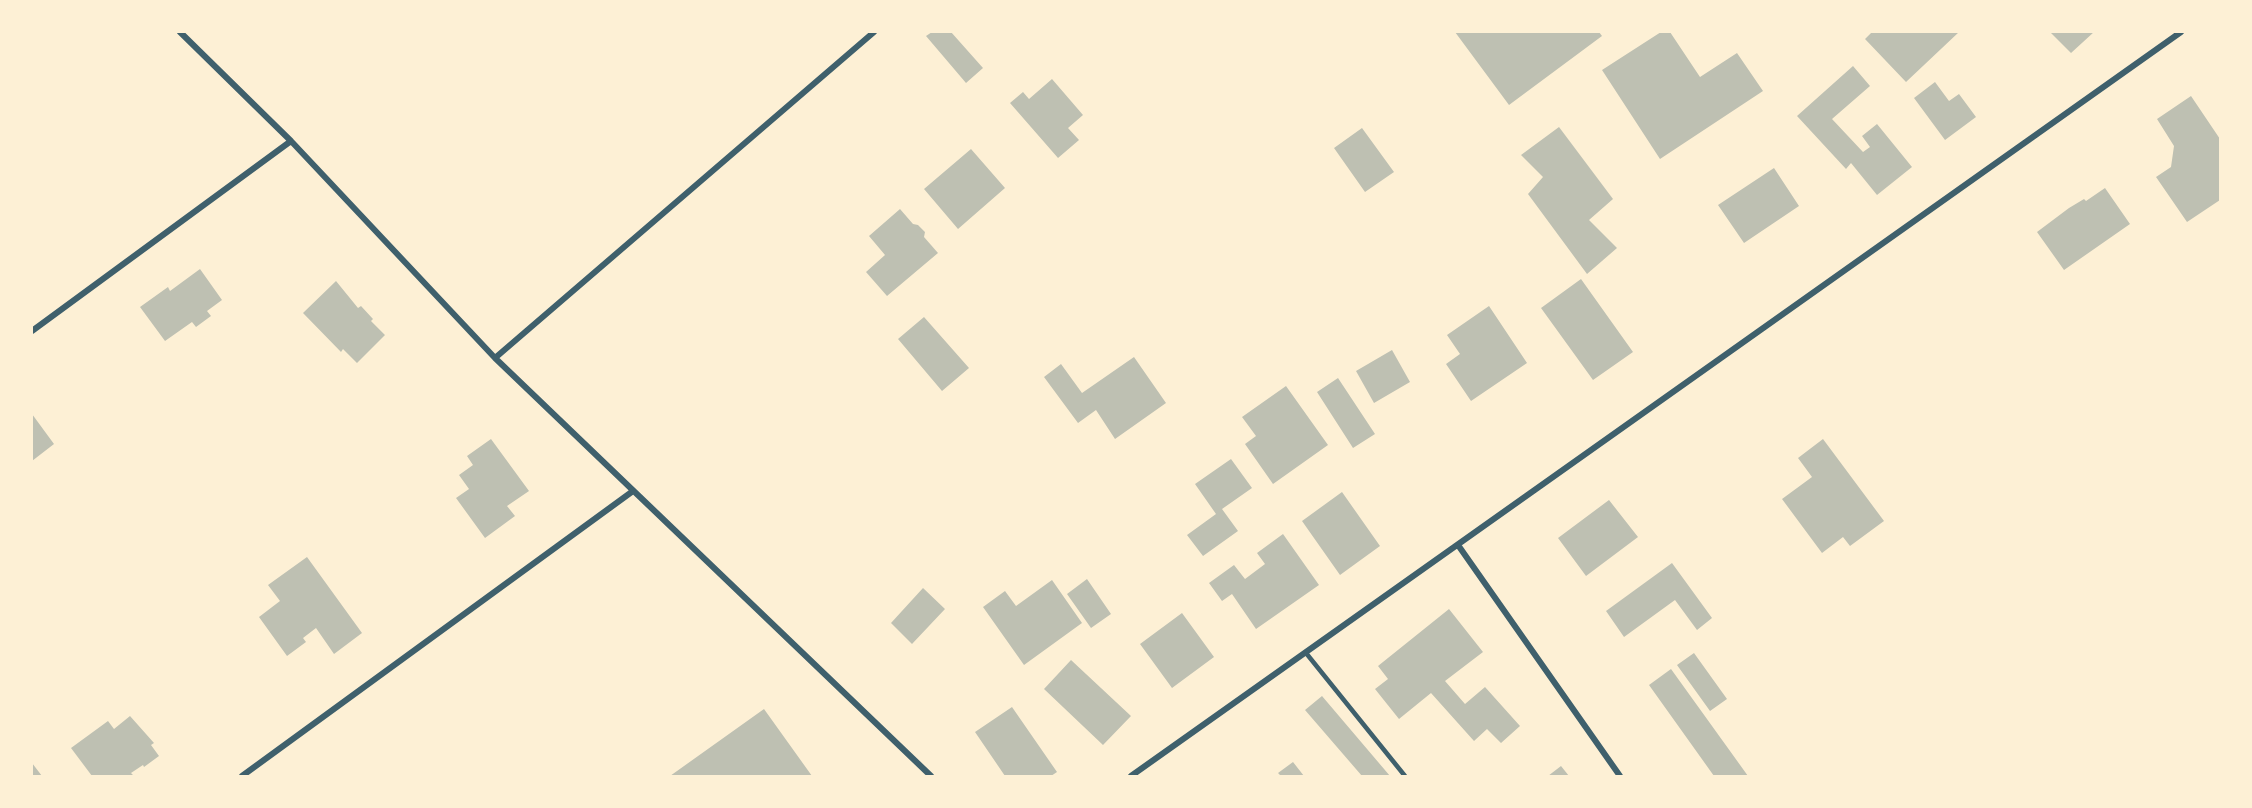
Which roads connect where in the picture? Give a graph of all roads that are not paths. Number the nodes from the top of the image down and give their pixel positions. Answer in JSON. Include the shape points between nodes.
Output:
{"nodes":[{"id":1,"x":180,"y":32,"type":"edge"},
{"id":2,"x":874,"y":32,"type":"edge"},
{"id":3,"x":2181,"y":32,"type":"edge"},
{"id":4,"x":291,"y":141,"type":"junction"},
{"id":5,"x":32,"y":331,"type":"edge"},
{"id":6,"x":495,"y":358,"type":"junction"},
{"id":7,"x":633,"y":491,"type":"junction"},
{"id":8,"x":1458,"y":545,"type":"junction"},
{"id":9,"x":1305,"y":653,"type":"junction"},
{"id":10,"x":242,"y":777,"type":"edge"},
{"id":11,"x":931,"y":777,"type":"edge"},
{"id":12,"x":1131,"y":777,"type":"edge"},
{"id":13,"x":1405,"y":777,"type":"edge"},
{"id":14,"x":1620,"y":777,"type":"edge"}],
"edges":[{"from":1,"to":4,"type":"street"},
{"from":2,"to":6,"type":"street"},
{"from":3,"to":8,"type":"street"},
{"from":4,"to":5,"type":"street"},
{"from":4,"to":6,"type":"street"},
{"from":6,"to":7,"type":"street"},
{"from":7,"to":10,"type":"street"},
{"from":7,"to":11,"type":"street"},
{"from":8,"to":9,"type":"street"},
{"from":8,"to":14,"type":"street"},
{"from":9,"to":12,"type":"street"},
{"from":9,"to":13,"type":"lane"}]}
